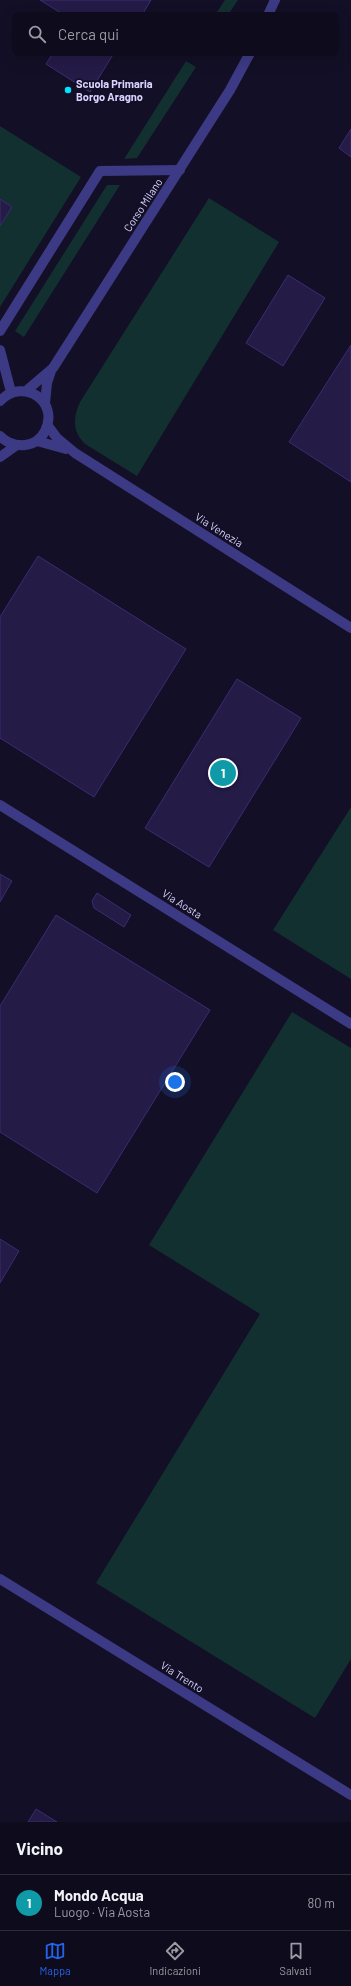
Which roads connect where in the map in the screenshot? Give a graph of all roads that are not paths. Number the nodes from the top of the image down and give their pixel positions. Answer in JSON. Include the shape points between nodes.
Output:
{"nodes":[{"id":1,"x":275,"y":0,"type":"edge"},
{"id":2,"x":269,"y":12,"type":"edge"},
{"id":3,"x":248,"y":56,"type":"edge"},
{"id":4,"x":180,"y":170,"type":"junction"},
{"id":5,"x":0,"y":331,"type":"edge"},
{"id":6,"x":0,"y":350,"type":"edge"},
{"id":7,"x":53,"y":368,"type":"junction"},
{"id":8,"x":26,"y":391,"type":"junction"},
{"id":9,"x":11,"y":392,"type":"junction"},
{"id":10,"x":0,"y":400,"type":"edge"},
{"id":11,"x":45,"y":403,"type":"junction"},
{"id":12,"x":48,"y":426,"type":"junction"},
{"id":13,"x":0,"y":436,"type":"edge"},
{"id":14,"x":37,"y":441,"type":"junction"},
{"id":15,"x":17,"y":445,"type":"junction"},
{"id":16,"x":75,"y":453,"type":"junction"},
{"id":17,"x":0,"y":458,"type":"edge"},
{"id":18,"x":351,"y":628,"type":"edge"},
{"id":19,"x":0,"y":805,"type":"edge"},
{"id":20,"x":351,"y":1024,"type":"edge"},
{"id":21,"x":0,"y":1579,"type":"edge"},
{"id":22,"x":351,"y":1795,"type":"edge"}],
"edges":[{"from":1,"to":2,"type":"street"},
{"from":3,"to":4,"type":"street","name":"Corso Milano"},
{"from":4,"to":5,"type":"street","via":[[100,171]]},
{"from":4,"to":7,"type":"street","name":"Corso Milano"},
{"from":6,"to":9,"type":"street"},
{"from":7,"to":8,"type":"street","name":"Corso Milano"},
{"from":7,"to":11,"type":"street","name":"Corso Milano"},
{"from":8,"to":9,"type":"street"},
{"from":8,"to":11,"type":"street"},
{"from":9,"to":10,"type":"street"},
{"from":11,"to":12,"type":"street","name":"Corso Milano","via":[[49,418]]},
{"from":12,"to":14,"type":"street"},
{"from":12,"to":16,"type":"street","name":"Via Venezia","via":[[57,438]]},
{"from":13,"to":15,"type":"street"},
{"from":14,"to":15,"type":"street","via":[[28,445]]},
{"from":14,"to":16,"type":"street","name":"Via Venezia","via":[[55,444]]},
{"from":15,"to":17,"type":"street"},
{"from":16,"to":18,"type":"street","name":"Via Venezia"},
{"from":19,"to":20,"type":"street","name":"Via Aosta"},
{"from":21,"to":22,"type":"street","name":"Via Trento"}]}
